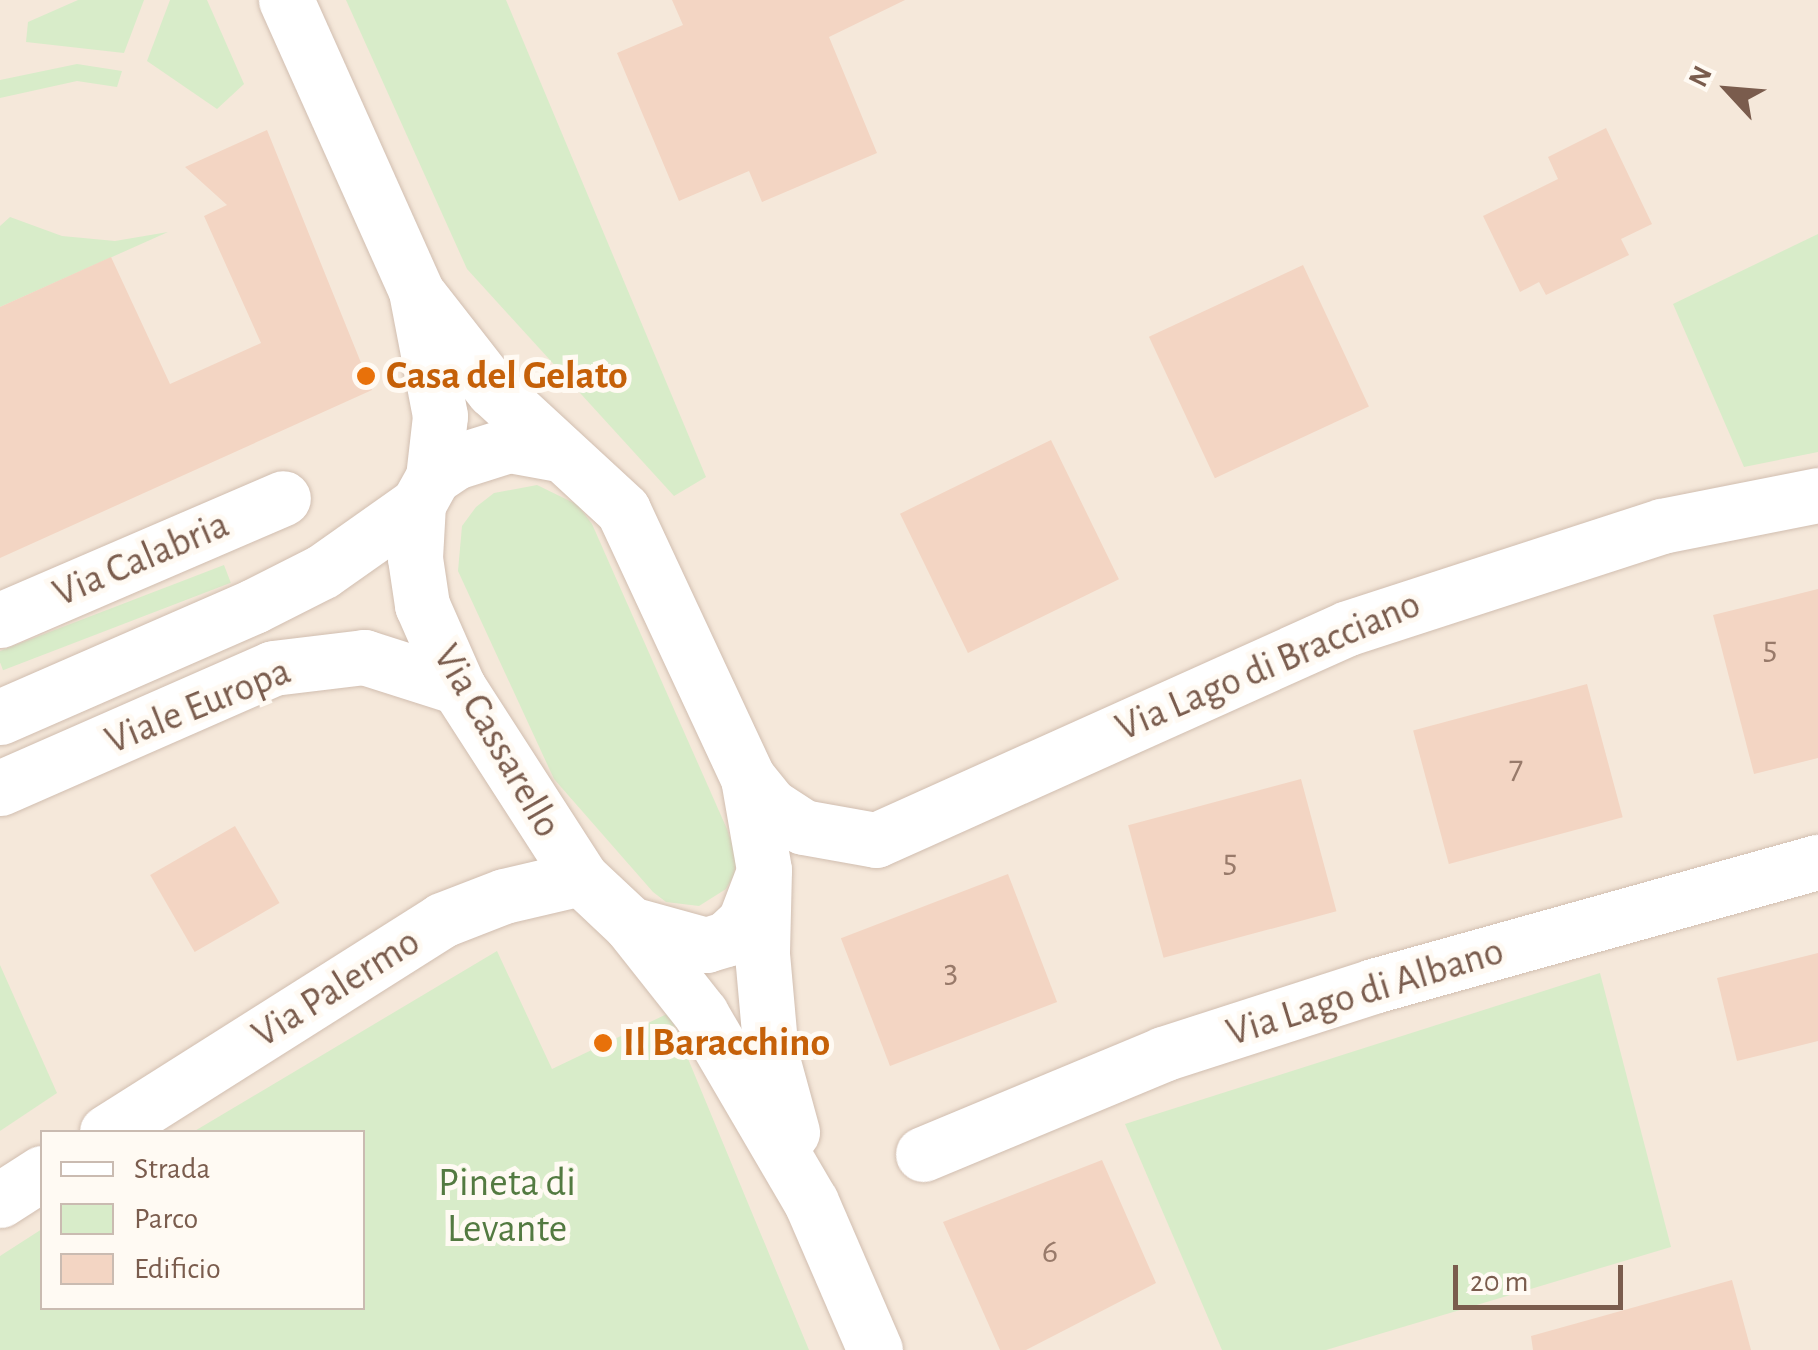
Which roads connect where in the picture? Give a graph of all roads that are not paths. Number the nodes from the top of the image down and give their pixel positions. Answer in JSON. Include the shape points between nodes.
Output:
{"nodes":[{"id":1,"x":286,"y":0,"type":"edge"},
{"id":2,"x":416,"y":292,"type":"junction"},
{"id":3,"x":554,"y":453,"type":"junction"},
{"id":4,"x":425,"y":490,"type":"junction"},
{"id":5,"x":1818,"y":495,"type":"edge"},
{"id":6,"x":283,"y":498,"type":"dead end"},
{"id":7,"x":0,"y":620,"type":"edge"},
{"id":8,"x":458,"y":687,"type":"junction"},
{"id":9,"x":0,"y":718,"type":"edge"},
{"id":10,"x":748,"y":778,"type":"junction"},
{"id":11,"x":0,"y":788,"type":"edge"},
{"id":12,"x":1818,"y":862,"type":"edge"},
{"id":13,"x":764,"y":870,"type":"junction"},
{"id":14,"x":581,"y":878,"type":"junction"},
{"id":15,"x":630,"y":924,"type":"junction"},
{"id":16,"x":109,"y":1130,"type":"edge"},
{"id":17,"x":924,"y":1154,"type":"dead end"},
{"id":18,"x":40,"y":1174,"type":"edge"},
{"id":19,"x":0,"y":1200,"type":"edge"},
{"id":20,"x":811,"y":1202,"type":"junction"},
{"id":21,"x":874,"y":1350,"type":"edge"}],
"edges":[{"from":1,"to":2,"type":"main road","name":"Via Cassarello"},
{"from":2,"to":3,"type":"main road","name":"Via Cassarello","via":[[493,390]]},
{"from":2,"to":4,"type":"main road","name":"Via Cassarello","via":[[440,416]]},
{"from":3,"to":4,"type":"main road","via":[[509,445],[455,462]]},
{"from":3,"to":10,"type":"main road","name":"Via Cassarello","via":[[622,510]]},
{"from":4,"to":8,"type":"main road","name":"Via Cassarello","via":[[422,606]]},
{"from":4,"to":9,"type":"main road","name":"Viale Europa","via":[[288,588]]},
{"from":5,"to":10,"type":"main road","name":"Via Lago di Bracciano","via":[[1662,526],[1348,628],[876,840],[803,827],[771,806]]},
{"from":6,"to":7,"type":"main road","name":"Via Calabria"},
{"from":8,"to":11,"type":"main road","name":"Viale Europa","via":[[364,657],[273,668]]},
{"from":8,"to":14,"type":"main road","name":"Via Cassarello"},
{"from":10,"to":13,"type":"main road","name":"Via Cassarello"},
{"from":12,"to":17,"type":"main road","name":"Via Lago di Albano","via":[[1373,986],[1163,1054]]},
{"from":13,"to":15,"type":"main road","name":"Via Cassarello","via":[[745,921],[726,939],[706,946]]},
{"from":13,"to":20,"type":"main road","name":"Via Cassarello","via":[[762,954],[771,1055]]},
{"from":14,"to":15,"type":"main road","name":"Via Cassarello"},
{"from":14,"to":16,"type":"main road","name":"Via Palermo","via":[[504,896],[442,920]]},
{"from":15,"to":20,"type":"main road","name":"Via Cassarello","via":[[700,1014]]},
{"from":18,"to":19,"type":"main road"},
{"from":20,"to":21,"type":"main road","name":"Via Cassarello"}]}
